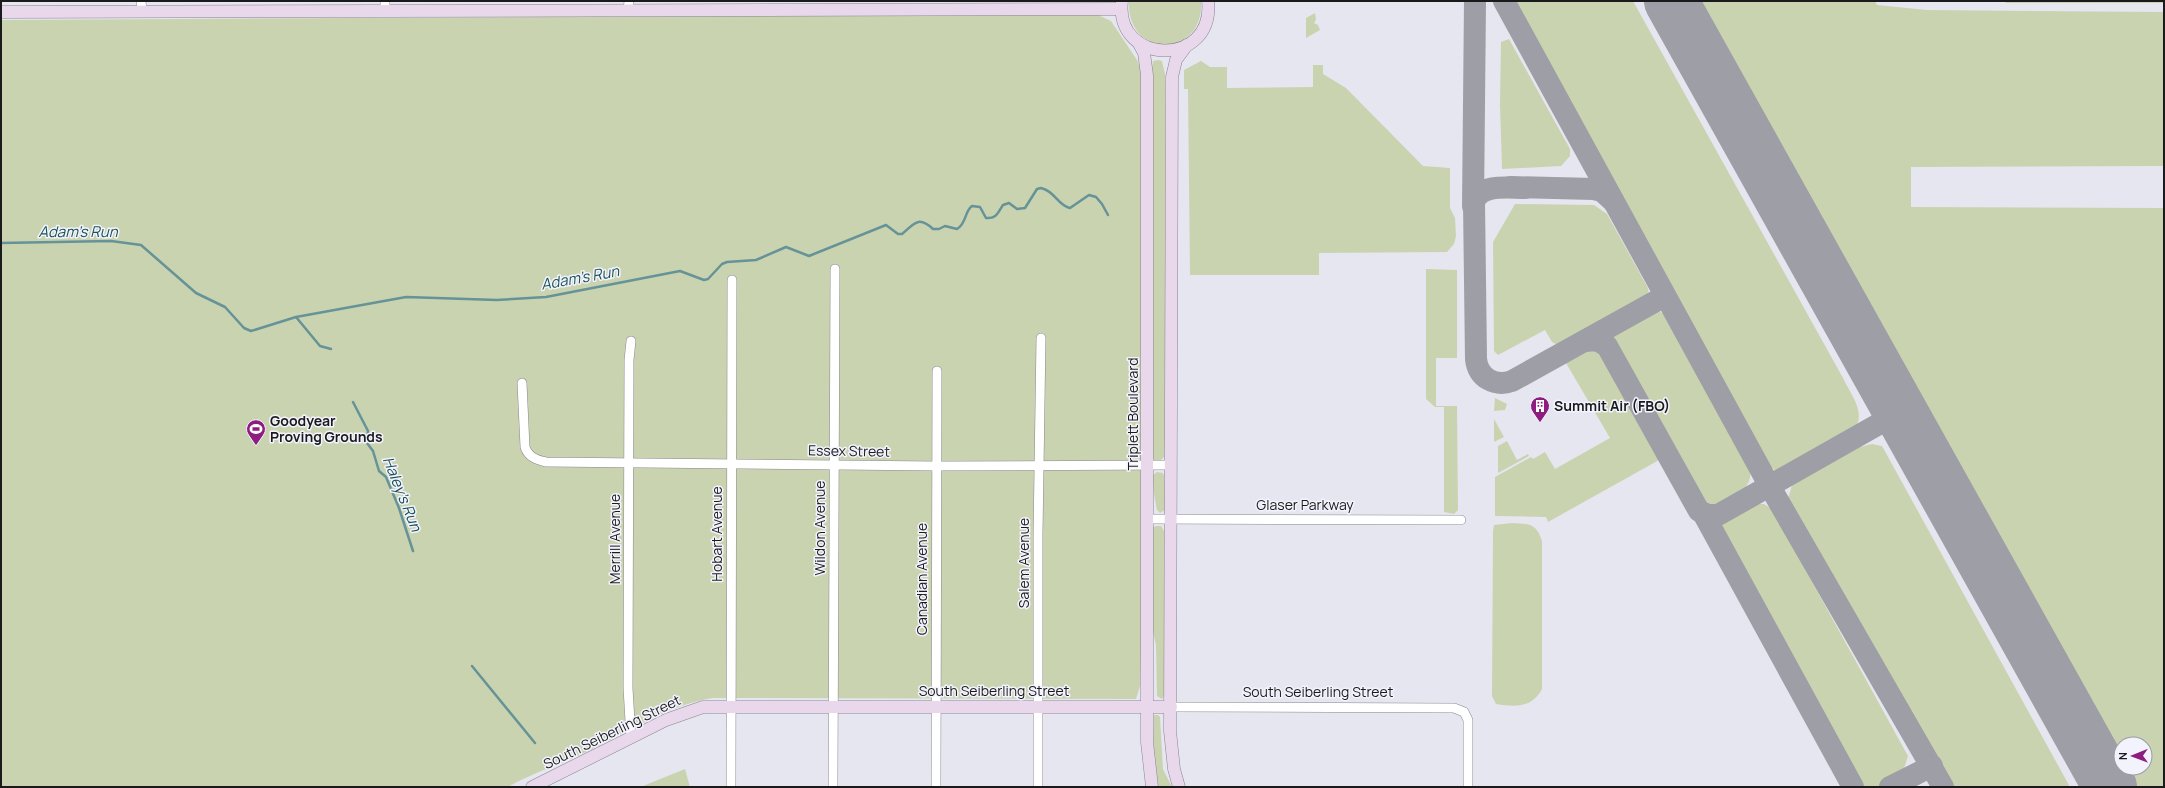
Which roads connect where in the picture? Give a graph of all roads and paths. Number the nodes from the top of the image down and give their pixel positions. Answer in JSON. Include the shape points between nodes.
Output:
{"nodes":[{"id":1,"x":1208,"y":1,"type":"edge"},
{"id":2,"x":628,"y":5,"type":"edge"},
{"id":3,"x":874,"y":5,"type":"edge"},
{"id":4,"x":1122,"y":5,"type":"edge"},
{"id":5,"x":142,"y":6,"type":"edge"},
{"id":6,"x":385,"y":6,"type":"edge"},
{"id":7,"x":1,"y":12,"type":"edge"},
{"id":8,"x":1138,"y":42,"type":"junction"},
{"id":9,"x":1187,"y":45,"type":"junction"},
{"id":10,"x":835,"y":268,"type":"dead end"},
{"id":11,"x":732,"y":280,"type":"dead end"},
{"id":12,"x":1041,"y":338,"type":"dead end"},
{"id":13,"x":631,"y":341,"type":"dead end"},
{"id":14,"x":937,"y":371,"type":"dead end"},
{"id":15,"x":522,"y":383,"type":"dead end"},
{"id":16,"x":628,"y":463,"type":"junction"},
{"id":17,"x":732,"y":465,"type":"junction"},
{"id":18,"x":834,"y":465,"type":"junction"},
{"id":19,"x":1170,"y":465,"type":"junction"},
{"id":20,"x":937,"y":466,"type":"junction"},
{"id":21,"x":1040,"y":466,"type":"junction"},
{"id":22,"x":1148,"y":466,"type":"junction"},
{"id":23,"x":1148,"y":519,"type":"junction"},
{"id":24,"x":1170,"y":519,"type":"junction"},
{"id":25,"x":1461,"y":520,"type":"dead end"},
{"id":26,"x":731,"y":706,"type":"junction"},
{"id":27,"x":834,"y":706,"type":"junction"},
{"id":28,"x":936,"y":706,"type":"junction"},
{"id":29,"x":1039,"y":706,"type":"junction"},
{"id":30,"x":1148,"y":707,"type":"junction"},
{"id":31,"x":1171,"y":707,"type":"junction"},
{"id":32,"x":631,"y":738,"type":"junction"},
{"id":33,"x":532,"y":787,"type":"edge"},
{"id":34,"x":731,"y":787,"type":"edge"},
{"id":35,"x":833,"y":787,"type":"edge"},
{"id":36,"x":936,"y":787,"type":"edge"},
{"id":37,"x":1038,"y":787,"type":"edge"},
{"id":38,"x":1152,"y":787,"type":"edge"},
{"id":39,"x":1179,"y":787,"type":"edge"},
{"id":40,"x":1468,"y":787,"type":"edge"}],
"edges":[{"from":1,"to":9,"type":"main road","via":[[1208,14],[1204,26],[1197,37]]},
{"from":2,"to":3,"type":"main road"},
{"from":2,"to":6,"type":"main road"},
{"from":3,"to":4,"type":"main road"},
{"from":4,"to":8,"type":"main road","via":[[1126,27]]},
{"from":5,"to":6,"type":"main road"},
{"from":5,"to":7,"type":"main road"},
{"from":8,"to":9,"type":"main road","via":[[1162,51],[1175,50]]},
{"from":8,"to":22,"type":"main road","name":"Triplett Boulevard","via":[[1144,53],[1147,75]]},
{"from":9,"to":19,"type":"main road","via":[[1176,60],[1172,74]]},
{"from":10,"to":18,"type":"street","name":"Wildon Avenue"},
{"from":11,"to":17,"type":"street","name":"Hobart Avenue"},
{"from":12,"to":21,"type":"street","name":"Salem Avenue"},
{"from":13,"to":16,"type":"street","name":"Merrill Avenue"},
{"from":14,"to":20,"type":"street","name":"Canadian Avenue"},
{"from":15,"to":16,"type":"street","name":"Essex Street","via":[[525,447],[530,455],[540,461],[558,464]]},
{"from":16,"to":17,"type":"street","name":"Essex Street"},
{"from":16,"to":32,"type":"street","name":"Merrill Avenue","via":[[628,712]]},
{"from":17,"to":18,"type":"street","name":"Essex Street"},
{"from":17,"to":26,"type":"street","name":"Hobart Avenue"},
{"from":18,"to":20,"type":"street","name":"Essex Street"},
{"from":18,"to":27,"type":"street","name":"Wildon Avenue"},
{"from":19,"to":22,"type":"street","name":"Essex Street"},
{"from":19,"to":24,"type":"main road"},
{"from":20,"to":21,"type":"street","name":"Essex Street"},
{"from":20,"to":28,"type":"street","name":"Canadian Avenue"},
{"from":21,"to":22,"type":"street","name":"Essex Street"},
{"from":21,"to":29,"type":"street","name":"Salem Avenue"},
{"from":22,"to":23,"type":"main road","name":"Triplett Boulevard"},
{"from":23,"to":24,"type":"street","name":"Glaser Parkway"},
{"from":23,"to":30,"type":"main road","name":"Triplett Boulevard"},
{"from":24,"to":25,"type":"street","name":"Glaser Parkway"},
{"from":24,"to":31,"type":"main road"},
{"from":26,"to":27,"type":"main road","name":"South Seiberling Street"},
{"from":26,"to":32,"type":"main road","name":"South Seiberling Street","via":[[691,710]]},
{"from":26,"to":34,"type":"street","name":"Hobart Avenue"},
{"from":27,"to":28,"type":"main road","name":"South Seiberling Street"},
{"from":27,"to":35,"type":"street","name":"Wildon Avenue"},
{"from":28,"to":29,"type":"main road","name":"South Seiberling Street"},
{"from":28,"to":36,"type":"street","name":"Canadian Avenue"},
{"from":29,"to":30,"type":"main road","name":"South Seiberling Street"},
{"from":29,"to":37,"type":"street","name":"Salem Avenue"},
{"from":30,"to":31,"type":"main road","name":"South Seiberling Street"},
{"from":30,"to":38,"type":"main road","name":"Triplett Boulevard","via":[[1148,754]]},
{"from":31,"to":39,"type":"main road","via":[[1171,745]]},
{"from":31,"to":40,"type":"street","name":"South Seiberling Street","via":[[1451,707],[1462,710],[1468,720]]},
{"from":32,"to":33,"type":"main road","name":"South Seiberling Street"}]}
